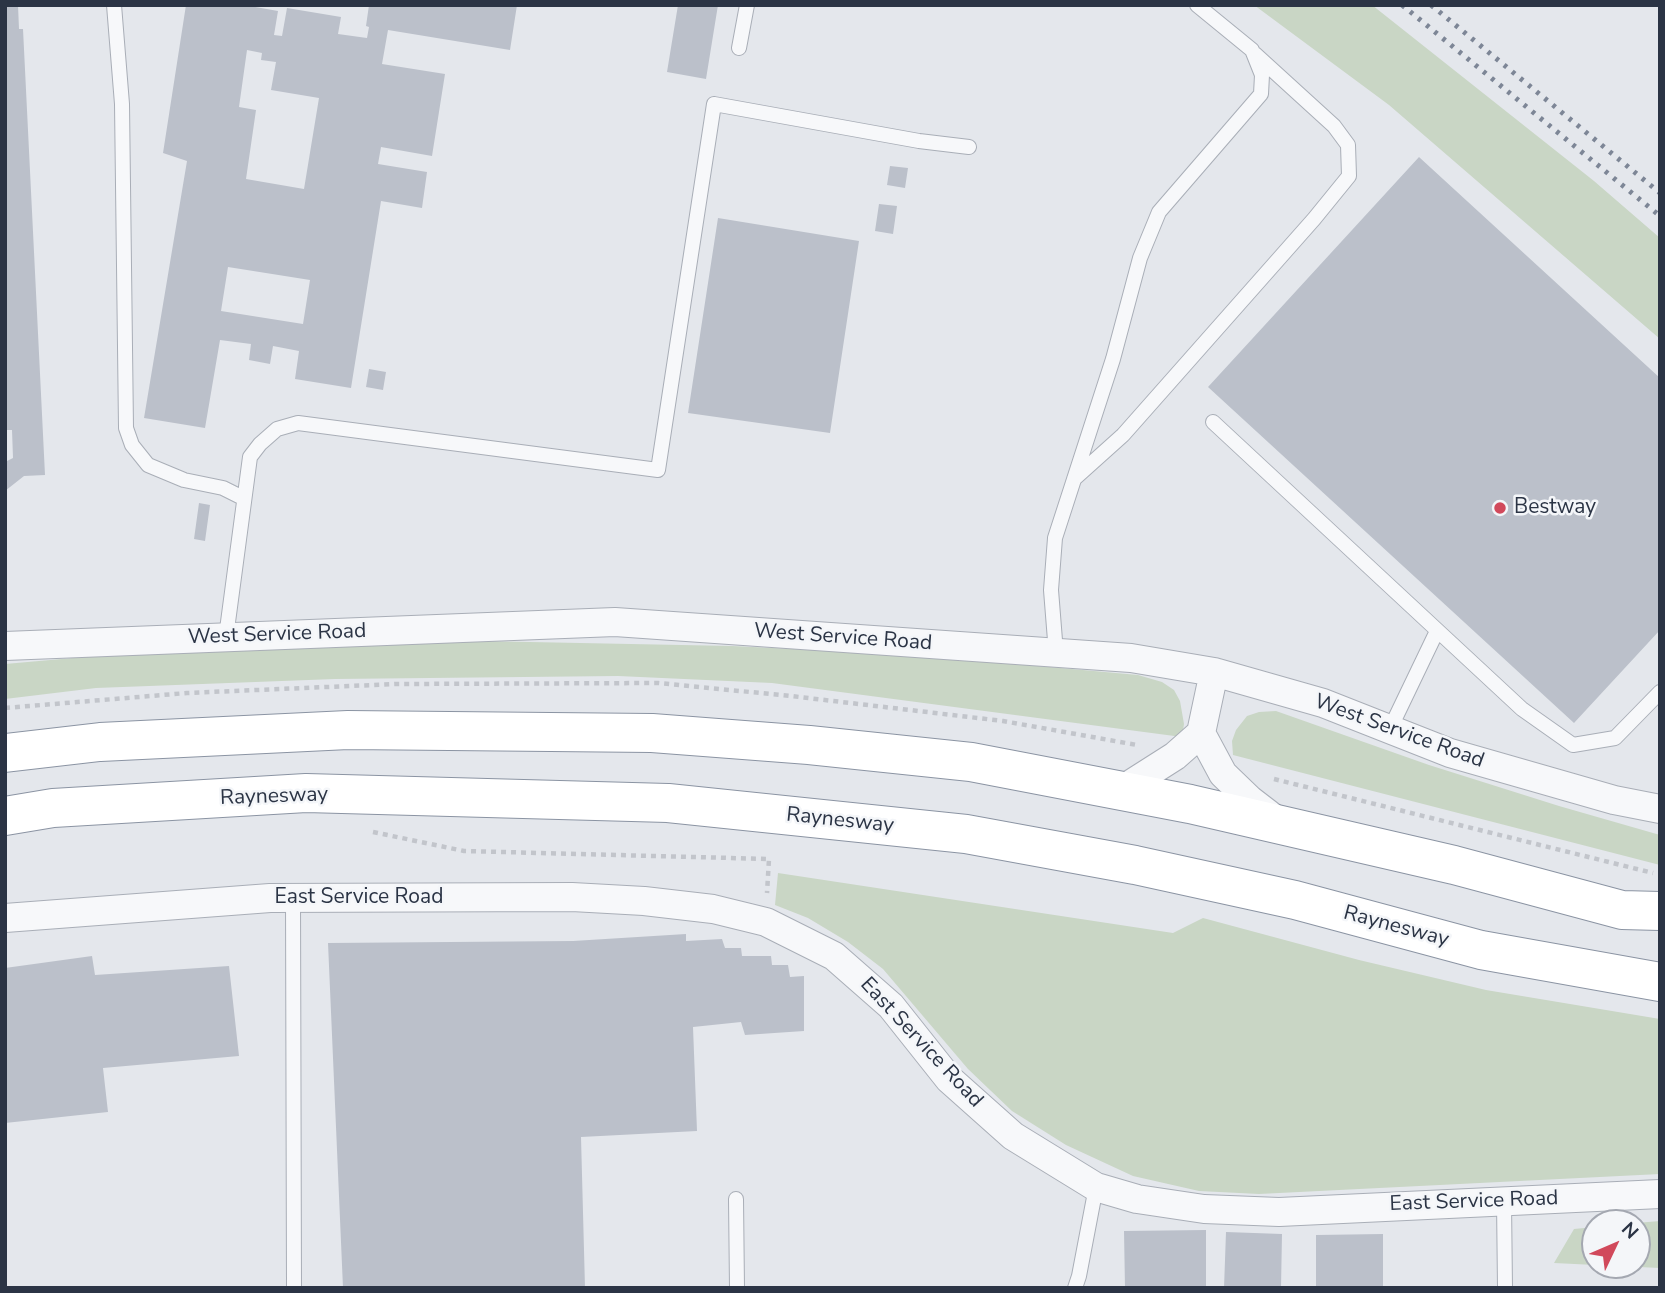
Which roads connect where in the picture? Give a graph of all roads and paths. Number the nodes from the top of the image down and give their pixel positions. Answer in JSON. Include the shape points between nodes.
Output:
{"nodes":[{"id":1,"x":114,"y":5,"type":"edge"},
{"id":2,"x":747,"y":5,"type":"edge"},
{"id":3,"x":1197,"y":5,"type":"edge"},
{"id":4,"x":739,"y":48,"type":"dead end"},
{"id":5,"x":1252,"y":50,"type":"junction"},
{"id":6,"x":969,"y":147,"type":"dead end"},
{"id":7,"x":1213,"y":422,"type":"dead end"},
{"id":8,"x":1074,"y":479,"type":"junction"},
{"id":9,"x":243,"y":498,"type":"junction"},
{"id":10,"x":1437,"y":631,"type":"junction"},
{"id":11,"x":226,"y":637,"type":"junction"},
{"id":12,"x":5,"y":646,"type":"edge"},
{"id":13,"x":1056,"y":653,"type":"junction"},
{"id":14,"x":1214,"y":672,"type":"junction"},
{"id":15,"x":1660,"y":692,"type":"edge"},
{"id":16,"x":1390,"y":729,"type":"junction"},
{"id":17,"x":1201,"y":733,"type":"junction"},
{"id":18,"x":5,"y":753,"type":"edge"},
{"id":19,"x":1272,"y":778,"type":"dead end"},
{"id":20,"x":1120,"y":791,"type":"junction"},
{"id":21,"x":1660,"y":808,"type":"edge"},
{"id":22,"x":5,"y":816,"type":"edge"},
{"id":23,"x":1280,"y":824,"type":"junction"},
{"id":24,"x":369,"y":832,"type":"dead end"},
{"id":25,"x":1660,"y":874,"type":"edge"},
{"id":26,"x":293,"y":897,"type":"junction"},
{"id":27,"x":1660,"y":911,"type":"edge"},
{"id":28,"x":5,"y":918,"type":"edge"},
{"id":29,"x":766,"y":922,"type":"junction"},
{"id":30,"x":1660,"y":982,"type":"edge"},
{"id":31,"x":1096,"y":1186,"type":"junction"},
{"id":32,"x":1660,"y":1194,"type":"edge"},
{"id":33,"x":736,"y":1199,"type":"dead end"},
{"id":34,"x":1503,"y":1202,"type":"junction"},
{"id":35,"x":295,"y":1288,"type":"edge"},
{"id":36,"x":737,"y":1288,"type":"edge"},
{"id":37,"x":1074,"y":1288,"type":"edge"},
{"id":38,"x":1505,"y":1288,"type":"edge"}],
"edges":[{"from":1,"to":9,"type":"lane","via":[[122,104],[126,428],[132,445],[148,465]]},
{"from":2,"to":4,"type":"lane"},
{"from":3,"to":5,"type":"lane"},
{"from":5,"to":8,"type":"lane","via":[[1262,75],[1261,94],[1159,212],[1140,258]]},
{"from":5,"to":8,"type":"lane","via":[[1334,126],[1348,145],[1349,176],[1124,435]]},
{"from":6,"to":9,"type":"lane","via":[[713,104],[658,471],[298,423],[277,429],[250,457]]},
{"from":7,"to":10,"type":"lane"},
{"from":8,"to":13,"type":"lane","via":[[1055,538],[1051,590]]},
{"from":9,"to":11,"type":"lane"},
{"from":10,"to":15,"type":"lane","via":[[1522,709],[1573,745],[1615,738]]},
{"from":10,"to":16,"type":"lane"},
{"from":11,"to":12,"type":"street","name":"West Service Road"},
{"from":11,"to":13,"type":"street","name":"West Service Road","via":[[615,622]]},
{"from":13,"to":14,"type":"street","name":"West Service Road","via":[[1131,658]]},
{"from":14,"to":16,"type":"street","name":"West Service Road","via":[[1323,703]]},
{"from":14,"to":17,"type":"street"},
{"from":16,"to":21,"type":"street","name":"West Service Road","via":[[1450,753],[1615,800]]},
{"from":17,"to":20,"type":"street","via":[[1175,756]]},
{"from":17,"to":23,"type":"street","via":[[1223,774]]},
{"from":18,"to":20,"type":"highway","via":[[100,741],[348,730],[652,733],[971,762]]},
{"from":19,"to":25,"type":"path"},
{"from":20,"to":23,"type":"highway"},
{"from":22,"to":30,"type":"highway","name":"Raynesway","via":[[53,808],[306,793],[668,803],[966,834],[1295,900],[1481,950]]},
{"from":23,"to":27,"type":"highway","via":[[1622,910]]},
{"from":24,"to":29,"type":"path","via":[[464,851],[769,859]]},
{"from":26,"to":28,"type":"street","name":"East Service Road"},
{"from":26,"to":29,"type":"street","name":"East Service Road","via":[[572,897],[713,909]]},
{"from":26,"to":35,"type":"lane"},
{"from":29,"to":31,"type":"street","name":"East Service Road","via":[[834,956],[891,1006],[949,1079],[1013,1136]]},
{"from":31,"to":34,"type":"street","name":"East Service Road","via":[[1137,1199],[1279,1212]]},
{"from":31,"to":37,"type":"lane"},
{"from":32,"to":34,"type":"street","name":"East Service Road"},
{"from":33,"to":36,"type":"lane"},
{"from":34,"to":38,"type":"lane"}]}
